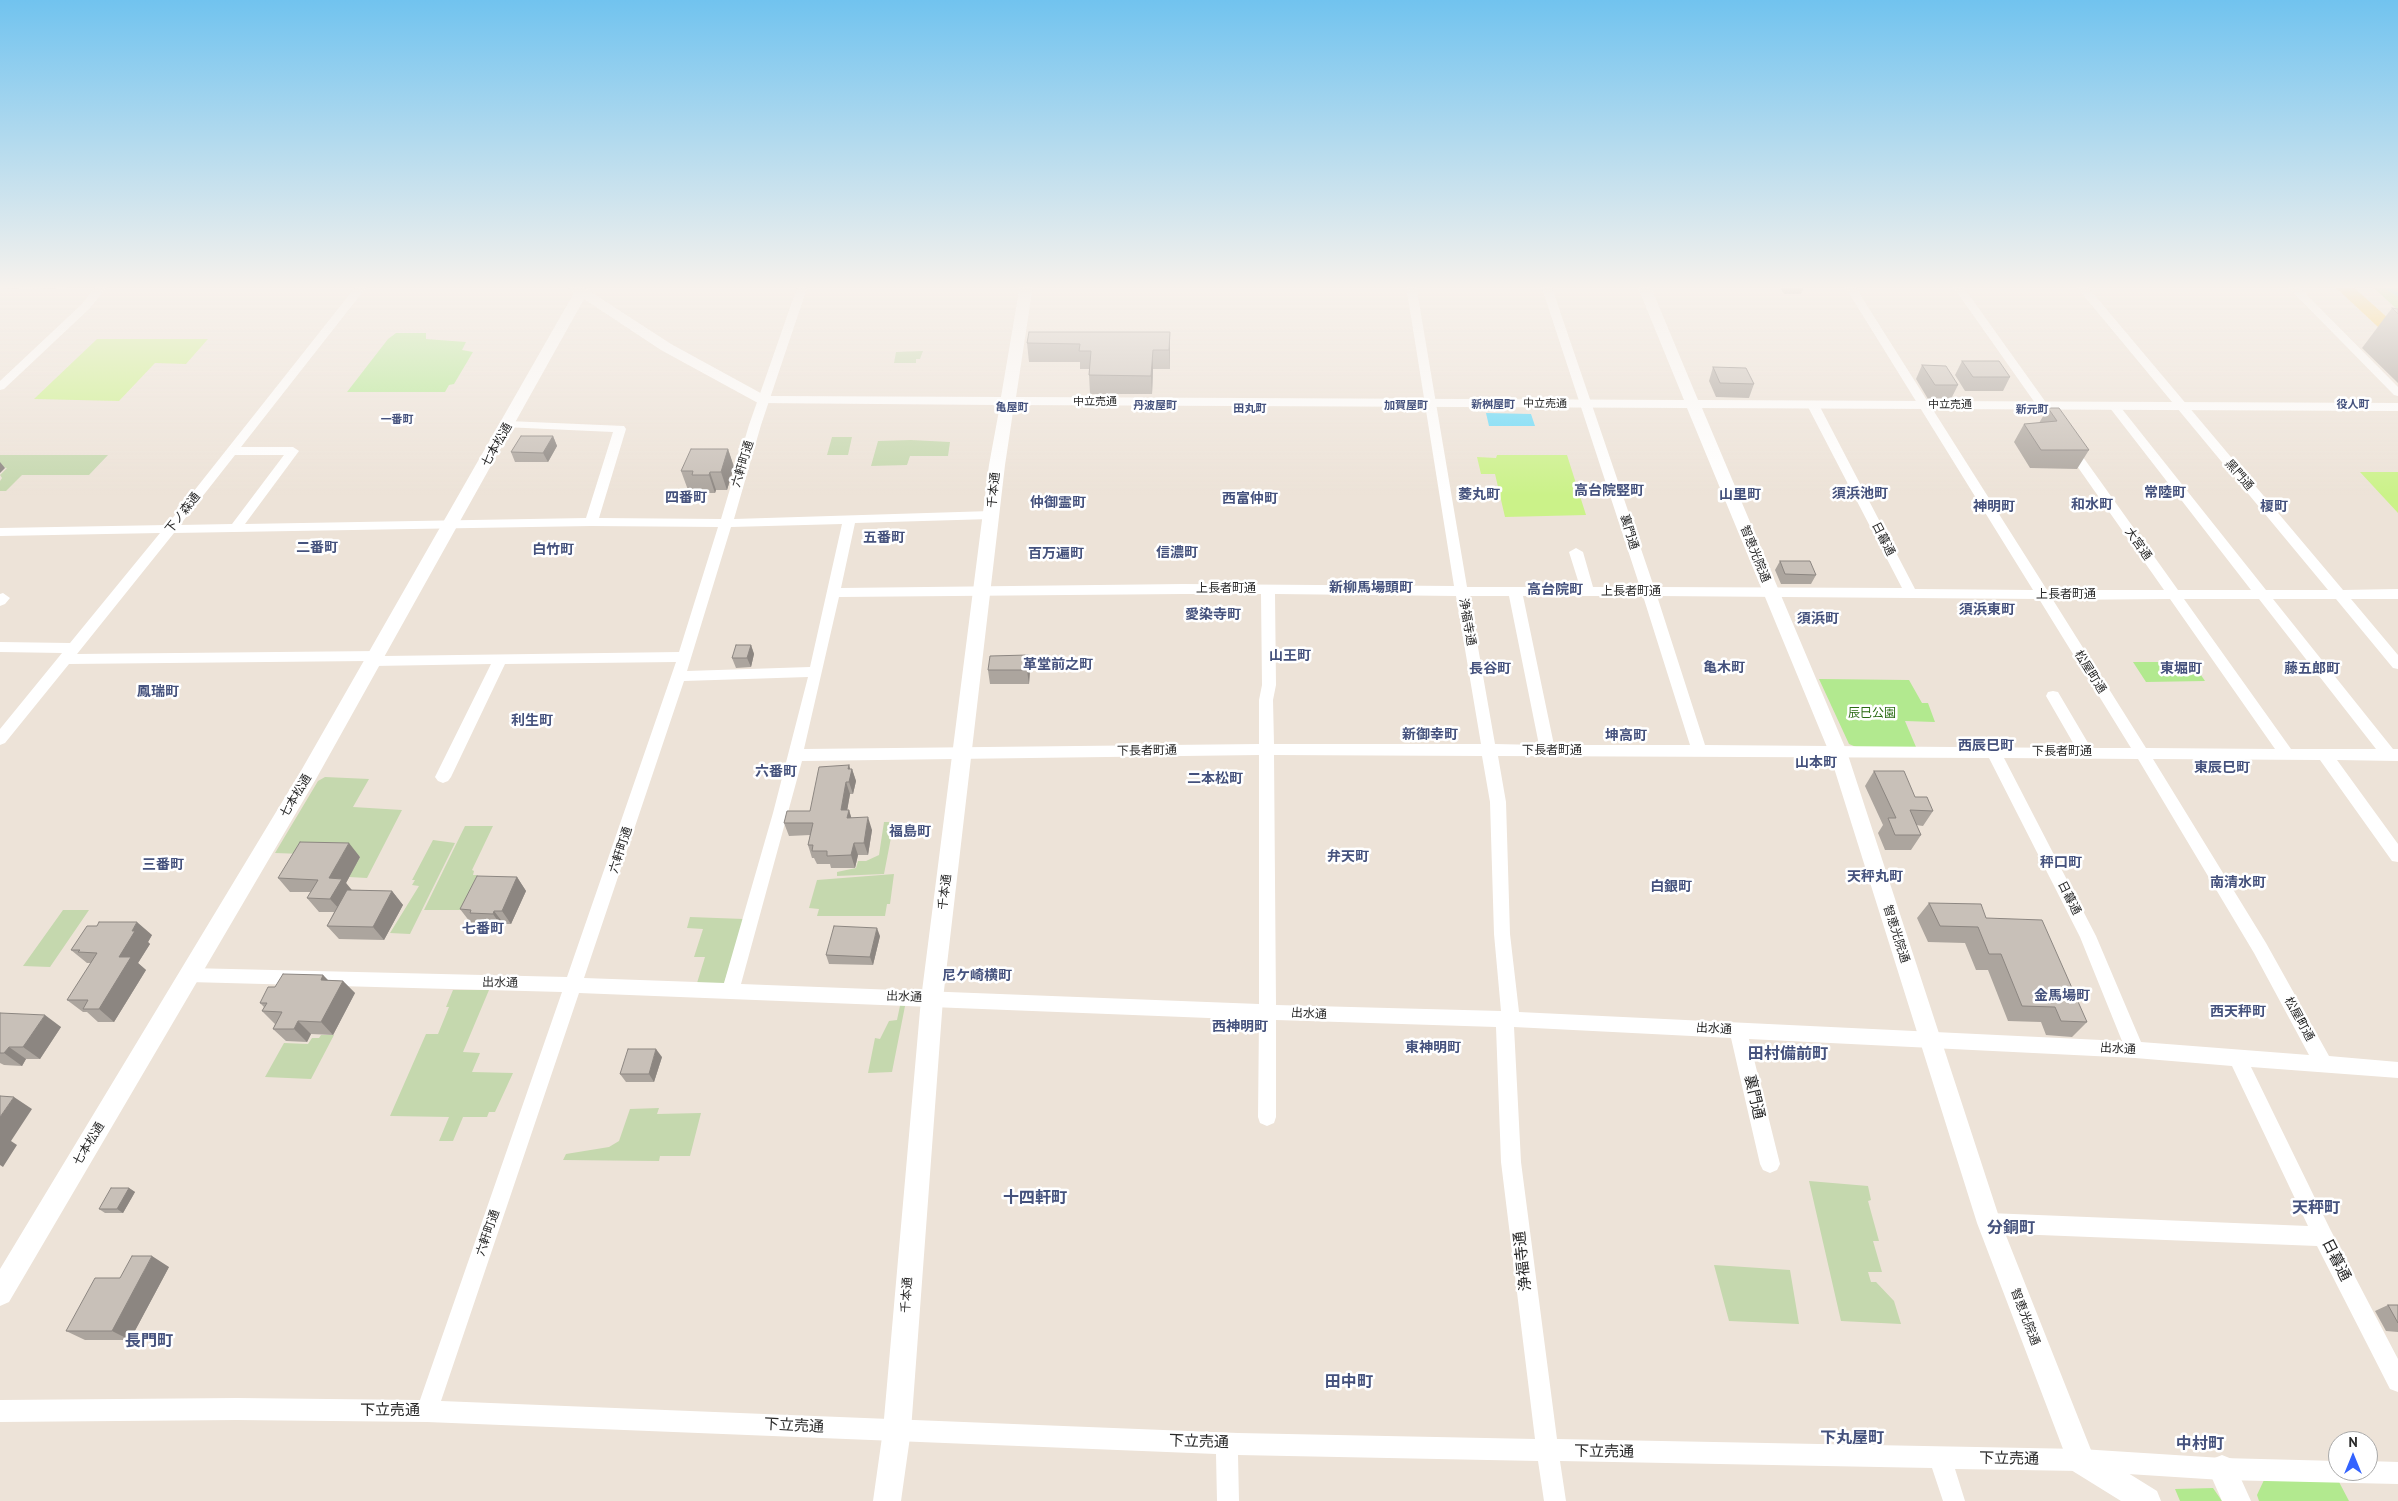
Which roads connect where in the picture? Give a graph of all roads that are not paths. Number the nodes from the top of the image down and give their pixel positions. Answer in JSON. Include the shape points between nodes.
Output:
{"nodes":[{"id":1,"x":34,"y":355,"type":"edge"},
{"id":2,"x":307,"y":355,"type":"edge"},
{"id":3,"x":542,"y":355,"type":"edge"},
{"id":4,"x":681,"y":355,"type":"edge"},
{"id":5,"x":779,"y":355,"type":"edge"},
{"id":6,"x":1014,"y":355,"type":"edge"},
{"id":7,"x":1422,"y":355,"type":"edge"},
{"id":8,"x":1570,"y":355,"type":"edge"},
{"id":9,"x":1673,"y":355,"type":"edge"},
{"id":10,"x":1894,"y":355,"type":"edge"},
{"id":11,"x":2007,"y":355,"type":"edge"},
{"id":12,"x":2138,"y":355,"type":"edge"},
{"id":13,"x":2361,"y":355,"type":"edge"},
{"id":14,"x":0,"y":387,"type":"edge"},
{"id":15,"x":2398,"y":393,"type":"edge"},
{"id":16,"x":764,"y":400,"type":"junction"},
{"id":17,"x":1006,"y":402,"type":"junction"},
{"id":18,"x":1430,"y":403,"type":"junction"},
{"id":19,"x":1587,"y":405,"type":"junction"},
{"id":20,"x":1694,"y":405,"type":"junction"},
{"id":21,"x":1813,"y":405,"type":"junction"},
{"id":22,"x":1926,"y":405,"type":"junction"},
{"id":23,"x":2043,"y":406,"type":"junction"},
{"id":24,"x":2114,"y":406,"type":"junction"},
{"id":25,"x":2181,"y":407,"type":"junction"},
{"id":26,"x":2398,"y":407,"type":"edge"},
{"id":27,"x":508,"y":425,"type":"junction"},
{"id":28,"x":231,"y":451,"type":"junction"},
{"id":29,"x":992,"y":515,"type":"junction"},
{"id":30,"x":849,"y":520,"type":"junction"},
{"id":31,"x":591,"y":522,"type":"junction"},
{"id":32,"x":726,"y":522,"type":"junction"},
{"id":33,"x":452,"y":525,"type":"junction"},
{"id":34,"x":236,"y":527,"type":"junction"},
{"id":35,"x":171,"y":528,"type":"junction"},
{"id":36,"x":0,"y":532,"type":"edge"},
{"id":37,"x":1576,"y":552,"type":"dead end"},
{"id":38,"x":1268,"y":589,"type":"junction"},
{"id":39,"x":981,"y":591,"type":"junction"},
{"id":40,"x":1770,"y":591,"type":"junction"},
{"id":41,"x":1462,"y":592,"type":"junction"},
{"id":42,"x":1515,"y":592,"type":"junction"},
{"id":43,"x":1588,"y":592,"type":"junction"},
{"id":44,"x":1647,"y":592,"type":"junction"},
{"id":45,"x":1911,"y":593,"type":"junction"},
{"id":46,"x":833,"y":594,"type":"junction"},
{"id":47,"x":2174,"y":594,"type":"junction"},
{"id":48,"x":2339,"y":594,"type":"junction"},
{"id":49,"x":2398,"y":594,"type":"edge"},
{"id":50,"x":2043,"y":595,"type":"junction"},
{"id":51,"x":2265,"y":595,"type":"junction"},
{"id":52,"x":0,"y":647,"type":"edge"},
{"id":53,"x":68,"y":654,"type":"junction"},
{"id":54,"x":685,"y":656,"type":"junction"},
{"id":55,"x":376,"y":658,"type":"junction"},
{"id":56,"x":501,"y":659,"type":"junction"},
{"id":57,"x":2398,"y":664,"type":"edge"},
{"id":58,"x":816,"y":672,"type":"junction"},
{"id":59,"x":679,"y":676,"type":"junction"},
{"id":60,"x":2053,"y":696,"type":"dead end"},
{"id":61,"x":0,"y":739,"type":"edge"},
{"id":62,"x":1267,"y":750,"type":"junction"},
{"id":63,"x":1489,"y":751,"type":"junction"},
{"id":64,"x":1548,"y":751,"type":"junction"},
{"id":65,"x":1700,"y":752,"type":"junction"},
{"id":66,"x":1838,"y":752,"type":"junction"},
{"id":67,"x":1993,"y":752,"type":"junction"},
{"id":68,"x":2086,"y":752,"type":"junction"},
{"id":69,"x":2141,"y":752,"type":"junction"},
{"id":70,"x":961,"y":753,"type":"junction"},
{"id":71,"x":2286,"y":753,"type":"junction"},
{"id":72,"x":2323,"y":753,"type":"junction"},
{"id":73,"x":2393,"y":755,"type":"edge"},
{"id":74,"x":795,"y":756,"type":"junction"},
{"id":75,"x":443,"y":778,"type":"dead end"},
{"id":76,"x":2398,"y":856,"type":"edge"},
{"id":77,"x":189,"y":975,"type":"junction"},
{"id":78,"x":572,"y":985,"type":"junction"},
{"id":79,"x":730,"y":991,"type":"junction"},
{"id":80,"x":932,"y":999,"type":"junction"},
{"id":81,"x":1267,"y":1012,"type":"junction"},
{"id":82,"x":1508,"y":1020,"type":"junction"},
{"id":83,"x":1738,"y":1030,"type":"junction"},
{"id":84,"x":1929,"y":1040,"type":"junction"},
{"id":85,"x":2134,"y":1050,"type":"junction"},
{"id":86,"x":2237,"y":1058,"type":"junction"},
{"id":87,"x":2323,"y":1064,"type":"junction"},
{"id":88,"x":2398,"y":1070,"type":"edge"},
{"id":89,"x":1267,"y":1117,"type":"dead end"},
{"id":90,"x":1770,"y":1164,"type":"dead end"},
{"id":91,"x":1989,"y":1223,"type":"junction"},
{"id":92,"x":2323,"y":1236,"type":"junction"},
{"id":93,"x":0,"y":1293,"type":"edge"},
{"id":94,"x":2398,"y":1381,"type":"edge"},
{"id":95,"x":0,"y":1411,"type":"edge"},
{"id":96,"x":427,"y":1411,"type":"junction"},
{"id":97,"x":897,"y":1430,"type":"junction"},
{"id":98,"x":1228,"y":1443,"type":"junction"},
{"id":99,"x":1546,"y":1451,"type":"junction"},
{"id":100,"x":1940,"y":1458,"type":"junction"},
{"id":101,"x":2081,"y":1460,"type":"junction"},
{"id":102,"x":2222,"y":1469,"type":"junction"},
{"id":103,"x":2398,"y":1472,"type":"edge"},
{"id":104,"x":887,"y":1501,"type":"edge"},
{"id":105,"x":1228,"y":1501,"type":"edge"},
{"id":106,"x":1554,"y":1501,"type":"edge"},
{"id":107,"x":1954,"y":1501,"type":"edge"},
{"id":108,"x":2147,"y":1501,"type":"edge"},
{"id":109,"x":2237,"y":1501,"type":"edge"}],
"edges":[{"from":1,"to":14,"type":"street"},
{"from":2,"to":28,"type":"street","name":"下ノ森通"},
{"from":3,"to":27,"type":"street","name":"七本松通"},
{"from":4,"to":16,"type":"street","name":"中立売通"},
{"from":5,"to":16,"type":"street","name":"六軒町通"},
{"from":6,"to":17,"type":"street","name":"千本通"},
{"from":7,"to":18,"type":"street","name":"浄福寺通"},
{"from":8,"to":19,"type":"street","name":"裏門通"},
{"from":9,"to":20,"type":"street","name":"智恵光院通"},
{"from":10,"to":22,"type":"street","name":"松屋町通"},
{"from":11,"to":23,"type":"street","name":"大宮通"},
{"from":12,"to":25,"type":"street","name":"黒門通"},
{"from":13,"to":15,"type":"street"},
{"from":16,"to":17,"type":"street","name":"中立売通"},
{"from":16,"to":32,"type":"street","name":"六軒町通"},
{"from":17,"to":18,"type":"street","name":"中立売通"},
{"from":17,"to":29,"type":"street","name":"千本通"},
{"from":18,"to":19,"type":"street","name":"中立売通"},
{"from":18,"to":41,"type":"street","name":"浄福寺通"},
{"from":19,"to":20,"type":"street","name":"中立売通"},
{"from":19,"to":44,"type":"street","name":"裏門通"},
{"from":20,"to":21,"type":"street","name":"中立売通"},
{"from":20,"to":40,"type":"street","name":"智恵光院通"},
{"from":21,"to":22,"type":"street","name":"中立売通"},
{"from":21,"to":45,"type":"street","name":"日暮通"},
{"from":22,"to":23,"type":"street","name":"中立売通"},
{"from":22,"to":50,"type":"street","name":"松屋町通"},
{"from":23,"to":24,"type":"street","name":"中立売通"},
{"from":23,"to":47,"type":"street","name":"大宮通"},
{"from":24,"to":25,"type":"street","name":"中立売通"},
{"from":24,"to":51,"type":"street"},
{"from":25,"to":26,"type":"street","name":"中立売通"},
{"from":25,"to":48,"type":"street","name":"黒門通"},
{"from":27,"to":31,"type":"street","via":[[620,429]]},
{"from":27,"to":33,"type":"street","name":"七本松通"},
{"from":28,"to":34,"type":"street","via":[[293,451]]},
{"from":28,"to":35,"type":"street","name":"下ノ森通"},
{"from":29,"to":30,"type":"street"},
{"from":29,"to":39,"type":"street","name":"千本通"},
{"from":30,"to":32,"type":"street"},
{"from":30,"to":46,"type":"street"},
{"from":31,"to":32,"type":"street"},
{"from":31,"to":33,"type":"street"},
{"from":32,"to":54,"type":"street","name":"六軒町通"},
{"from":33,"to":34,"type":"street"},
{"from":33,"to":55,"type":"street","name":"七本松通"},
{"from":34,"to":35,"type":"street"},
{"from":35,"to":36,"type":"street"},
{"from":35,"to":53,"type":"street","name":"下ノ森通"},
{"from":37,"to":43,"type":"street"},
{"from":38,"to":39,"type":"street","name":"上長者町通"},
{"from":38,"to":41,"type":"street","name":"上長者町通"},
{"from":38,"to":62,"type":"street"},
{"from":39,"to":46,"type":"street","name":"上長者町通"},
{"from":39,"to":70,"type":"street","name":"千本通"},
{"from":40,"to":44,"type":"street","name":"上長者町通"},
{"from":40,"to":45,"type":"street","name":"上長者町通"},
{"from":40,"to":66,"type":"street","name":"智恵光院通"},
{"from":41,"to":42,"type":"street","name":"上長者町通"},
{"from":41,"to":63,"type":"street","name":"浄福寺通"},
{"from":42,"to":43,"type":"street","name":"上長者町通"},
{"from":42,"to":64,"type":"street"},
{"from":43,"to":44,"type":"street","name":"上長者町通"},
{"from":44,"to":65,"type":"street","name":"裏門通"},
{"from":45,"to":50,"type":"street","name":"上長者町通"},
{"from":46,"to":58,"type":"street"},
{"from":47,"to":50,"type":"street","name":"上長者町通"},
{"from":47,"to":51,"type":"street","name":"上長者町通"},
{"from":47,"to":71,"type":"street","name":"大宮通"},
{"from":48,"to":49,"type":"street","name":"上長者町通"},
{"from":48,"to":51,"type":"street","name":"上長者町通"},
{"from":48,"to":57,"type":"street","name":"黒門通"},
{"from":50,"to":69,"type":"street","name":"松屋町通"},
{"from":51,"to":73,"type":"street"},
{"from":52,"to":53,"type":"street"},
{"from":53,"to":55,"type":"street"},
{"from":53,"to":61,"type":"street","name":"下ノ森通"},
{"from":54,"to":56,"type":"street"},
{"from":54,"to":59,"type":"street","name":"六軒町通"},
{"from":55,"to":56,"type":"street"},
{"from":55,"to":77,"type":"street","name":"七本松通"},
{"from":56,"to":75,"type":"street"},
{"from":58,"to":59,"type":"street"},
{"from":58,"to":74,"type":"street"},
{"from":59,"to":78,"type":"street","name":"六軒町通","via":[[597,922]]},
{"from":60,"to":68,"type":"street"},
{"from":62,"to":63,"type":"street","name":"下長者町通"},
{"from":62,"to":70,"type":"street","name":"下長者町通"},
{"from":62,"to":81,"type":"street"},
{"from":63,"to":64,"type":"street","name":"下長者町通"},
{"from":63,"to":82,"type":"street","name":"浄福寺通","via":[[1498,802]]},
{"from":64,"to":65,"type":"street","name":"下長者町通"},
{"from":65,"to":66,"type":"street","name":"下長者町通"},
{"from":66,"to":67,"type":"street","name":"下長者町通"},
{"from":66,"to":84,"type":"street","name":"智恵光院通"},
{"from":67,"to":68,"type":"street","name":"下長者町通"},
{"from":67,"to":85,"type":"street","name":"日暮通","via":[[2088,936]]},
{"from":68,"to":69,"type":"street","name":"下長者町通"},
{"from":69,"to":71,"type":"street","name":"下長者町通"},
{"from":69,"to":87,"type":"street","name":"松屋町通","via":[[2260,948]]},
{"from":70,"to":74,"type":"street","name":"下長者町通"},
{"from":70,"to":80,"type":"street","name":"千本通"},
{"from":71,"to":72,"type":"street","name":"下長者町通"},
{"from":72,"to":73,"type":"street","name":"下長者町通"},
{"from":72,"to":76,"type":"street"},
{"from":74,"to":79,"type":"street"},
{"from":77,"to":78,"type":"street","name":"出水通"},
{"from":77,"to":93,"type":"street","name":"七本松通"},
{"from":78,"to":79,"type":"street","name":"出水通"},
{"from":78,"to":96,"type":"street","name":"六軒町通"},
{"from":79,"to":80,"type":"street","name":"出水通"},
{"from":80,"to":81,"type":"street","name":"出水通"},
{"from":80,"to":97,"type":"street","name":"千本通"},
{"from":81,"to":82,"type":"street","name":"出水通"},
{"from":81,"to":89,"type":"street"},
{"from":82,"to":83,"type":"street","name":"出水通"},
{"from":82,"to":99,"type":"street","name":"浄福寺通","via":[[1511,1162]]},
{"from":83,"to":84,"type":"street","name":"出水通"},
{"from":83,"to":90,"type":"street","name":"裏門通"},
{"from":84,"to":85,"type":"street","name":"出水通"},
{"from":84,"to":91,"type":"street","name":"智恵光院通"},
{"from":85,"to":86,"type":"street","name":"出水通"},
{"from":86,"to":87,"type":"street","name":"出水通"},
{"from":86,"to":92,"type":"street","name":"日暮通"},
{"from":87,"to":88,"type":"street","name":"出水通"},
{"from":91,"to":92,"type":"street"},
{"from":91,"to":101,"type":"street","name":"智恵光院通"},
{"from":92,"to":94,"type":"street","name":"日暮通"},
{"from":95,"to":96,"type":"street","name":"下立売通"},
{"from":96,"to":97,"type":"street","name":"下立売通"},
{"from":97,"to":98,"type":"street","name":"下立売通"},
{"from":97,"to":104,"type":"street","name":"千本通"},
{"from":98,"to":99,"type":"street","name":"下立売通"},
{"from":98,"to":105,"type":"street"},
{"from":99,"to":100,"type":"street","name":"下立売通"},
{"from":99,"to":106,"type":"street","name":"浄福寺通"},
{"from":100,"to":101,"type":"street","name":"下立売通"},
{"from":100,"to":107,"type":"street"},
{"from":101,"to":102,"type":"street","name":"下立売通"},
{"from":101,"to":108,"type":"street"},
{"from":102,"to":103,"type":"street","name":"下立売通"},
{"from":102,"to":109,"type":"street"}]}
